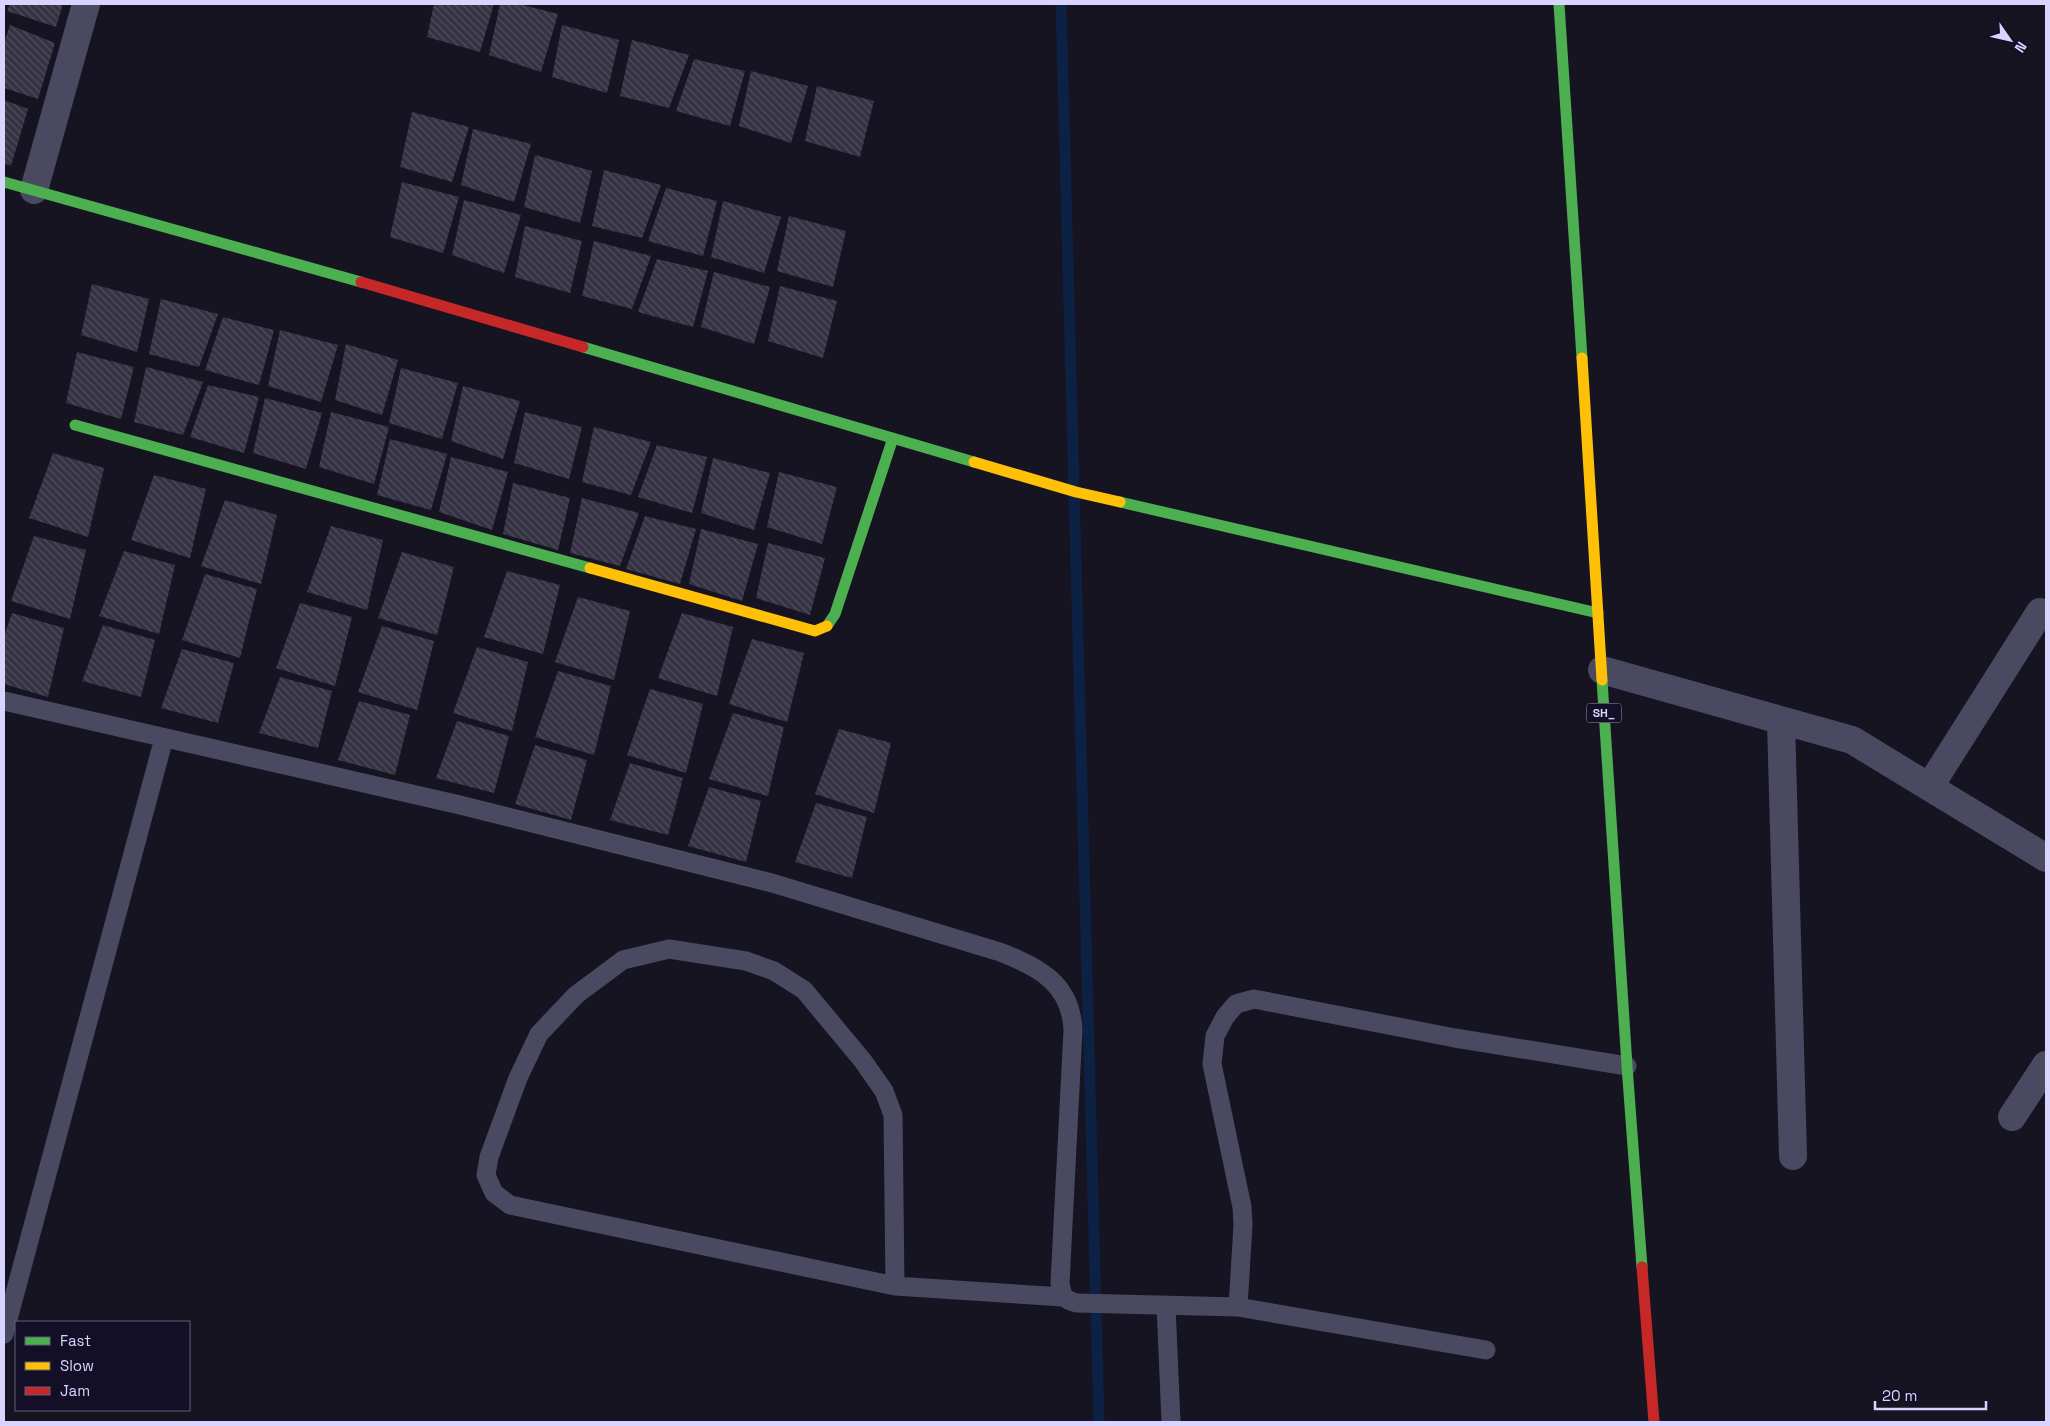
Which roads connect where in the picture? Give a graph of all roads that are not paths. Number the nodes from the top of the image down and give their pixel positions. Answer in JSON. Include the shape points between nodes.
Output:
{"nodes":[{"id":1,"x":86,"y":4,"type":"edge"},
{"id":2,"x":1559,"y":4,"type":"edge"},
{"id":3,"x":4,"y":182,"type":"edge"},
{"id":4,"x":34,"y":190,"type":"junction"},
{"id":5,"x":76,"y":425,"type":"dead end"},
{"id":6,"x":893,"y":438,"type":"junction"},
{"id":7,"x":2040,"y":612,"type":"dead end"},
{"id":8,"x":1598,"y":613,"type":"junction"},
{"id":9,"x":1602,"y":670,"type":"junction"},
{"id":10,"x":4,"y":701,"type":"edge"},
{"id":11,"x":1781,"y":721,"type":"junction"},
{"id":12,"x":164,"y":738,"type":"junction"},
{"id":13,"x":1930,"y":786,"type":"junction"},
{"id":14,"x":2046,"y":858,"type":"edge"},
{"id":15,"x":1627,"y":1066,"type":"junction"},
{"id":16,"x":2046,"y":1066,"type":"edge"},
{"id":17,"x":2012,"y":1117,"type":"dead end"},
{"id":18,"x":1793,"y":1156,"type":"dead end"},
{"id":19,"x":895,"y":1286,"type":"junction"},
{"id":20,"x":1070,"y":1300,"type":"junction"},
{"id":21,"x":1166,"y":1305,"type":"junction"},
{"id":22,"x":1238,"y":1307,"type":"junction"},
{"id":23,"x":4,"y":1334,"type":"edge"},
{"id":24,"x":1486,"y":1350,"type":"dead end"},
{"id":25,"x":1171,"y":1422,"type":"edge"},
{"id":26,"x":1654,"y":1422,"type":"edge"}],
"edges":[{"from":1,"to":4,"type":"street"},
{"from":2,"to":8,"type":"street","number":"SH_"},
{"from":3,"to":4,"type":"street"},
{"from":4,"to":6,"type":"street","via":[[248,249]]},
{"from":5,"to":6,"type":"street","via":[[814,631],[827,626],[835,614]]},
{"from":6,"to":8,"type":"street","via":[[1076,492]]},
{"from":7,"to":13,"type":"street"},
{"from":8,"to":9,"type":"street","number":"SH_"},
{"from":9,"to":11,"type":"street"},
{"from":9,"to":15,"type":"street","number":"SH_"},
{"from":10,"to":12,"type":"lane"},
{"from":11,"to":13,"type":"street","via":[[1852,740]]},
{"from":11,"to":18,"type":"street"},
{"from":12,"to":20,"type":"lane","via":[[460,805],[772,883],[1024,961],[1056,984],[1073,1014],[1060,1284]]},
{"from":12,"to":23,"type":"lane"},
{"from":13,"to":14,"type":"street"},
{"from":15,"to":22,"type":"lane","via":[[1254,1000],[1236,1004],[1215,1036],[1212,1064],[1242,1207]]},
{"from":15,"to":26,"type":"street","number":"SH_"},
{"from":16,"to":17,"type":"street"},
{"from":19,"to":19,"type":"lane","via":[[510,1205],[494,1193],[486,1175],[487,1166],[518,1078],[539,1034],[576,995],[623,960],[669,949],[746,961],[774,971],[804,990],[863,1061],[884,1091],[893,1115]]},
{"from":19,"to":20,"type":"lane"},
{"from":20,"to":21,"type":"lane"},
{"from":21,"to":22,"type":"lane"},
{"from":21,"to":25,"type":"lane"},
{"from":22,"to":24,"type":"lane"}]}
